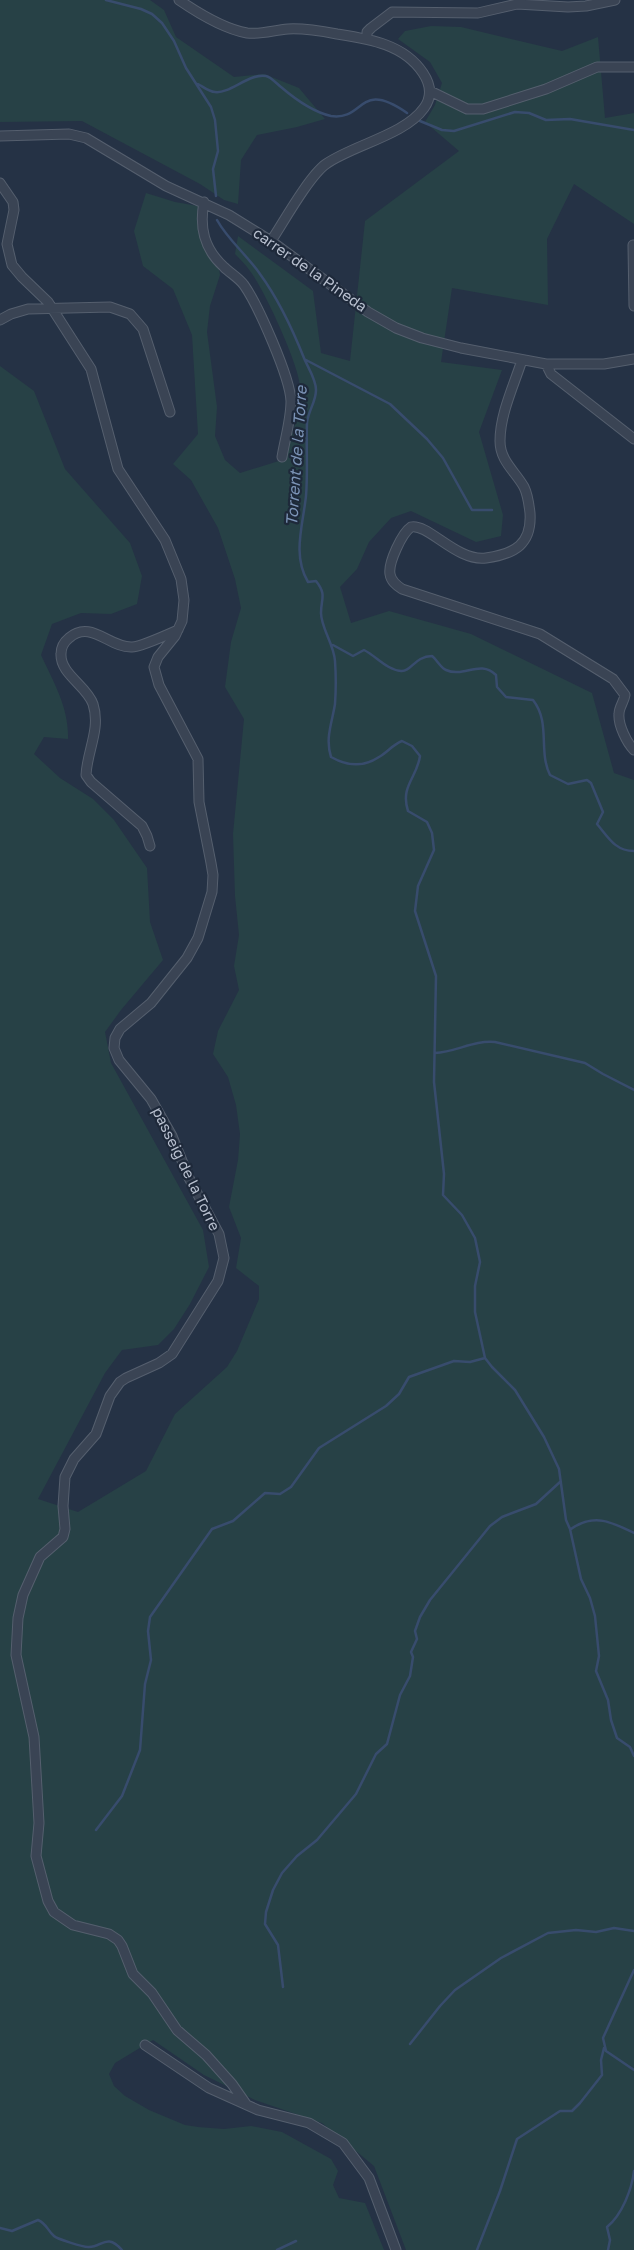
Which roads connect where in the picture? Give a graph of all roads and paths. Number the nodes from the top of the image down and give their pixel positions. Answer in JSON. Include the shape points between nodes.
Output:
{"nodes":[{"id":1,"x":179,"y":0,"type":"edge"},
{"id":2,"x":615,"y":0,"type":"edge"},
{"id":3,"x":367,"y":38,"type":"junction"},
{"id":4,"x":634,"y":66,"type":"edge"},
{"id":5,"x":430,"y":91,"type":"junction"},
{"id":6,"x":0,"y":136,"type":"edge"},
{"id":7,"x":0,"y":183,"type":"edge"},
{"id":8,"x":204,"y":202,"type":"junction"},
{"id":9,"x":271,"y":242,"type":"junction"},
{"id":10,"x":633,"y":245,"type":"edge"},
{"id":11,"x":634,"y":306,"type":"edge"},
{"id":12,"x":54,"y":310,"type":"junction"},
{"id":13,"x":0,"y":320,"type":"edge"},
{"id":14,"x":634,"y":359,"type":"edge"},
{"id":15,"x":522,"y":360,"type":"junction"},
{"id":16,"x":546,"y":364,"type":"junction"},
{"id":17,"x":170,"y":412,"type":"dead end"},
{"id":18,"x":634,"y":440,"type":"edge"},
{"id":19,"x":282,"y":457,"type":"dead end"},
{"id":20,"x":178,"y":630,"type":"junction"},
{"id":21,"x":630,"y":694,"type":"edge"},
{"id":22,"x":634,"y":750,"type":"edge"},
{"id":23,"x":150,"y":846,"type":"dead end"},
{"id":24,"x":145,"y":2045,"type":"dead end"},
{"id":25,"x":246,"y":2104,"type":"junction"},
{"id":26,"x":396,"y":2250,"type":"edge"}],
"edges":[{"from":1,"to":3,"type":"street","via":[[242,32],[261,34],[299,29]]},
{"from":2,"to":3,"type":"street","via":[[568,7],[517,4],[478,13],[392,12],[370,28]]},
{"from":3,"to":5,"type":"street","via":[[391,46],[410,60],[421,70]]},
{"from":4,"to":5,"type":"street","via":[[598,67],[546,89],[483,109],[468,109]]},
{"from":5,"to":9,"type":"street","via":[[424,108],[406,124],[321,168]]},
{"from":6,"to":8,"type":"street","name":"carrer de la Pineda","via":[[77,134],[166,186]]},
{"from":7,"to":12,"type":"street","name":"passeig de la Torre","via":[[14,210],[7,244],[12,265]]},
{"from":8,"to":9,"type":"street","name":"carrer de la Pineda"},
{"from":8,"to":19,"type":"street","via":[[201,216],[206,242],[218,262],[244,285],[267,330],[289,388],[291,401]]},
{"from":9,"to":15,"type":"street","name":"carrer de la Pineda","via":[[368,312],[396,328],[436,343]]},
{"from":10,"to":11,"type":"street"},
{"from":12,"to":13,"type":"street","via":[[28,309]]},
{"from":12,"to":17,"type":"street","via":[[110,307],[130,314],[142,329]]},
{"from":12,"to":20,"type":"street","name":"passeig de la Torre","via":[[90,368],[118,469],[172,552],[184,600]]},
{"from":14,"to":16,"type":"street","name":"carrer de la Pineda","via":[[596,364]]},
{"from":15,"to":16,"type":"street","name":"carrer de la Pineda"},
{"from":15,"to":21,"type":"street","via":[[504,417],[500,442],[508,467],[523,485],[528,498],[531,523],[528,537],[510,551],[478,558],[461,553],[419,528],[411,527],[404,534],[393,558],[391,577],[402,589],[540,634],[613,679]]},
{"from":16,"to":18,"type":"street","via":[[552,374]]},
{"from":20,"to":23,"type":"street","via":[[134,647],[120,645],[91,631],[82,631],[65,642],[60,652],[64,666],[86,692],[95,711],[95,733],[86,775],[142,826]]},
{"from":20,"to":25,"type":"street","name":"passeig de la Torre","via":[[158,657],[155,671],[158,685],[198,759],[199,802],[212,863],[212,892],[198,938],[187,958],[151,1003],[120,1029],[114,1048],[119,1060],[152,1099],[172,1136],[188,1178],[219,1234],[224,1258],[218,1281],[178,1346],[167,1358],[120,1382],[110,1396],[96,1434],[68,1470],[63,1488],[65,1529],[58,1542],[40,1557],[23,1595],[16,1655],[34,1737],[39,1823],[36,1856],[50,1907],[73,1925],[109,1934],[118,1940],[133,1974],[152,1993],[178,2030],[206,2055]]},
{"from":21,"to":22,"type":"street","via":[[618,712]]},
{"from":24,"to":25,"type":"street","via":[[196,2080]]},
{"from":25,"to":26,"type":"street","via":[[270,2114],[309,2123],[343,2143],[369,2178]]}]}
